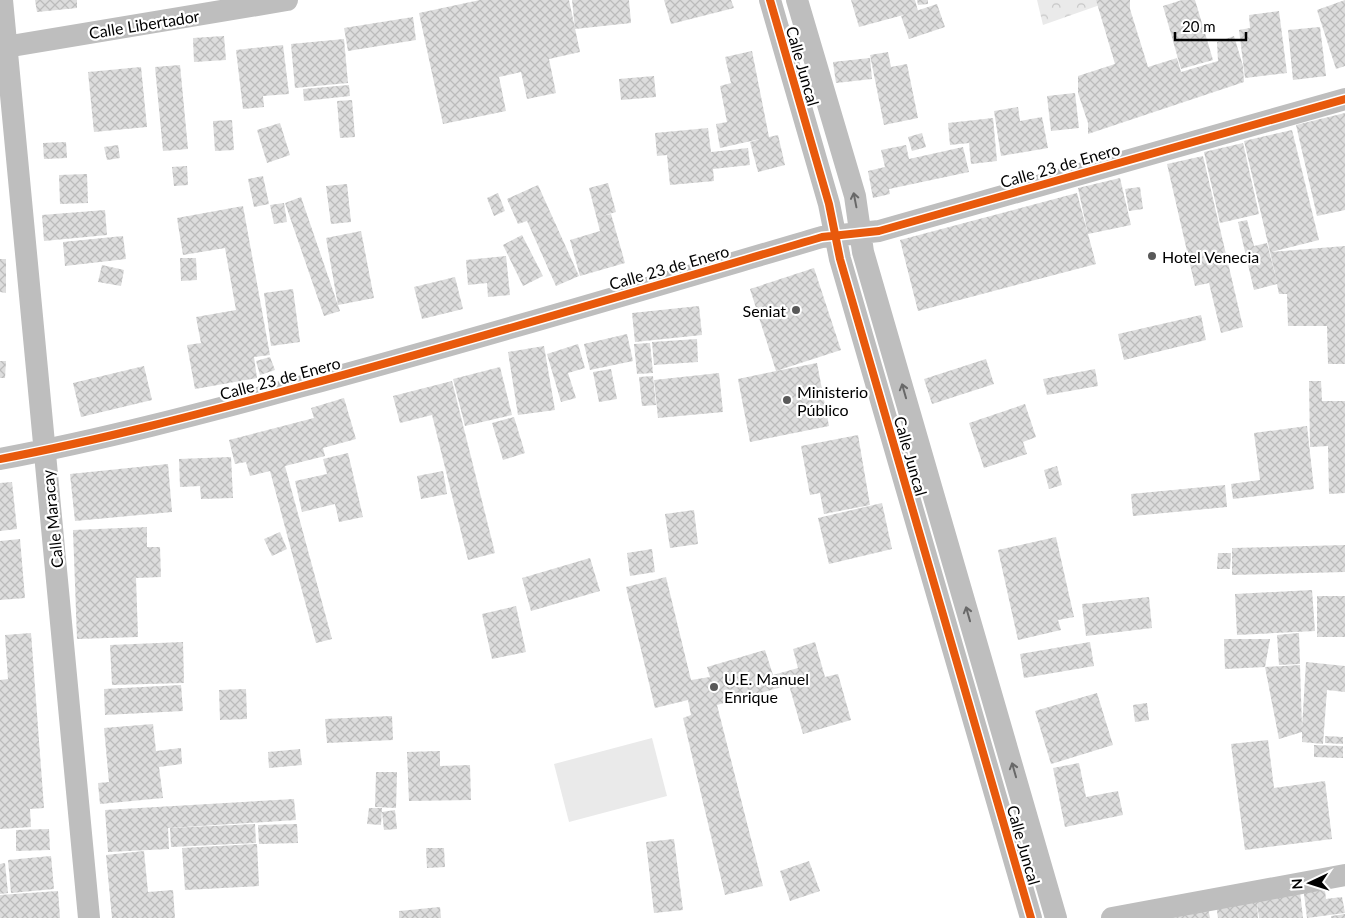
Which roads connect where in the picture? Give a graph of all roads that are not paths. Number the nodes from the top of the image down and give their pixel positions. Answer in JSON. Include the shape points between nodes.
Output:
{"nodes":[{"id":1,"x":2,"y":0,"type":"edge"},
{"id":2,"x":287,"y":0,"type":"edge"},
{"id":3,"x":770,"y":0,"type":"edge"},
{"id":4,"x":797,"y":0,"type":"edge"},
{"id":5,"x":3,"y":47,"type":"edge"},
{"id":6,"x":1345,"y":99,"type":"edge"},
{"id":7,"x":860,"y":233,"type":"junction"},
{"id":8,"x":835,"y":235,"type":"junction"},
{"id":9,"x":45,"y":450,"type":"junction"},
{"id":10,"x":0,"y":459,"type":"edge"},
{"id":11,"x":1345,"y":875,"type":"edge"},
{"id":12,"x":90,"y":918,"type":"edge"},
{"id":13,"x":1031,"y":918,"type":"edge"},
{"id":14,"x":1056,"y":918,"type":"edge"},
{"id":15,"x":1112,"y":918,"type":"edge"}],
"edges":[{"from":1,"to":5,"type":"street","name":"Calle Maracay"},
{"from":2,"to":5,"type":"street","name":"Calle Libertador"},
{"from":3,"to":8,"type":"street","name":"Calle Juncal"},
{"from":7,"to":4,"type":"street","name":"Calle Juncal","one_way":true,"via":[[855,196]]},
{"from":5,"to":9,"type":"street","name":"Calle Maracay"},
{"from":6,"to":7,"type":"street","name":"Calle 23 de Enero","via":[[879,232]]},
{"from":7,"to":8,"type":"street","name":"Calle 23 de Enero"},
{"from":14,"to":7,"type":"street","name":"Calle Juncal","one_way":true},
{"from":8,"to":9,"type":"street","name":"Calle 23 de Enero","via":[[411,357],[166,423]]},
{"from":8,"to":13,"type":"street","name":"Calle Juncal"},
{"from":9,"to":10,"type":"street","name":"Calle 23 de Enero"},
{"from":9,"to":12,"type":"street","name":"Calle Maracay"},
{"from":11,"to":15,"type":"street"}]}
